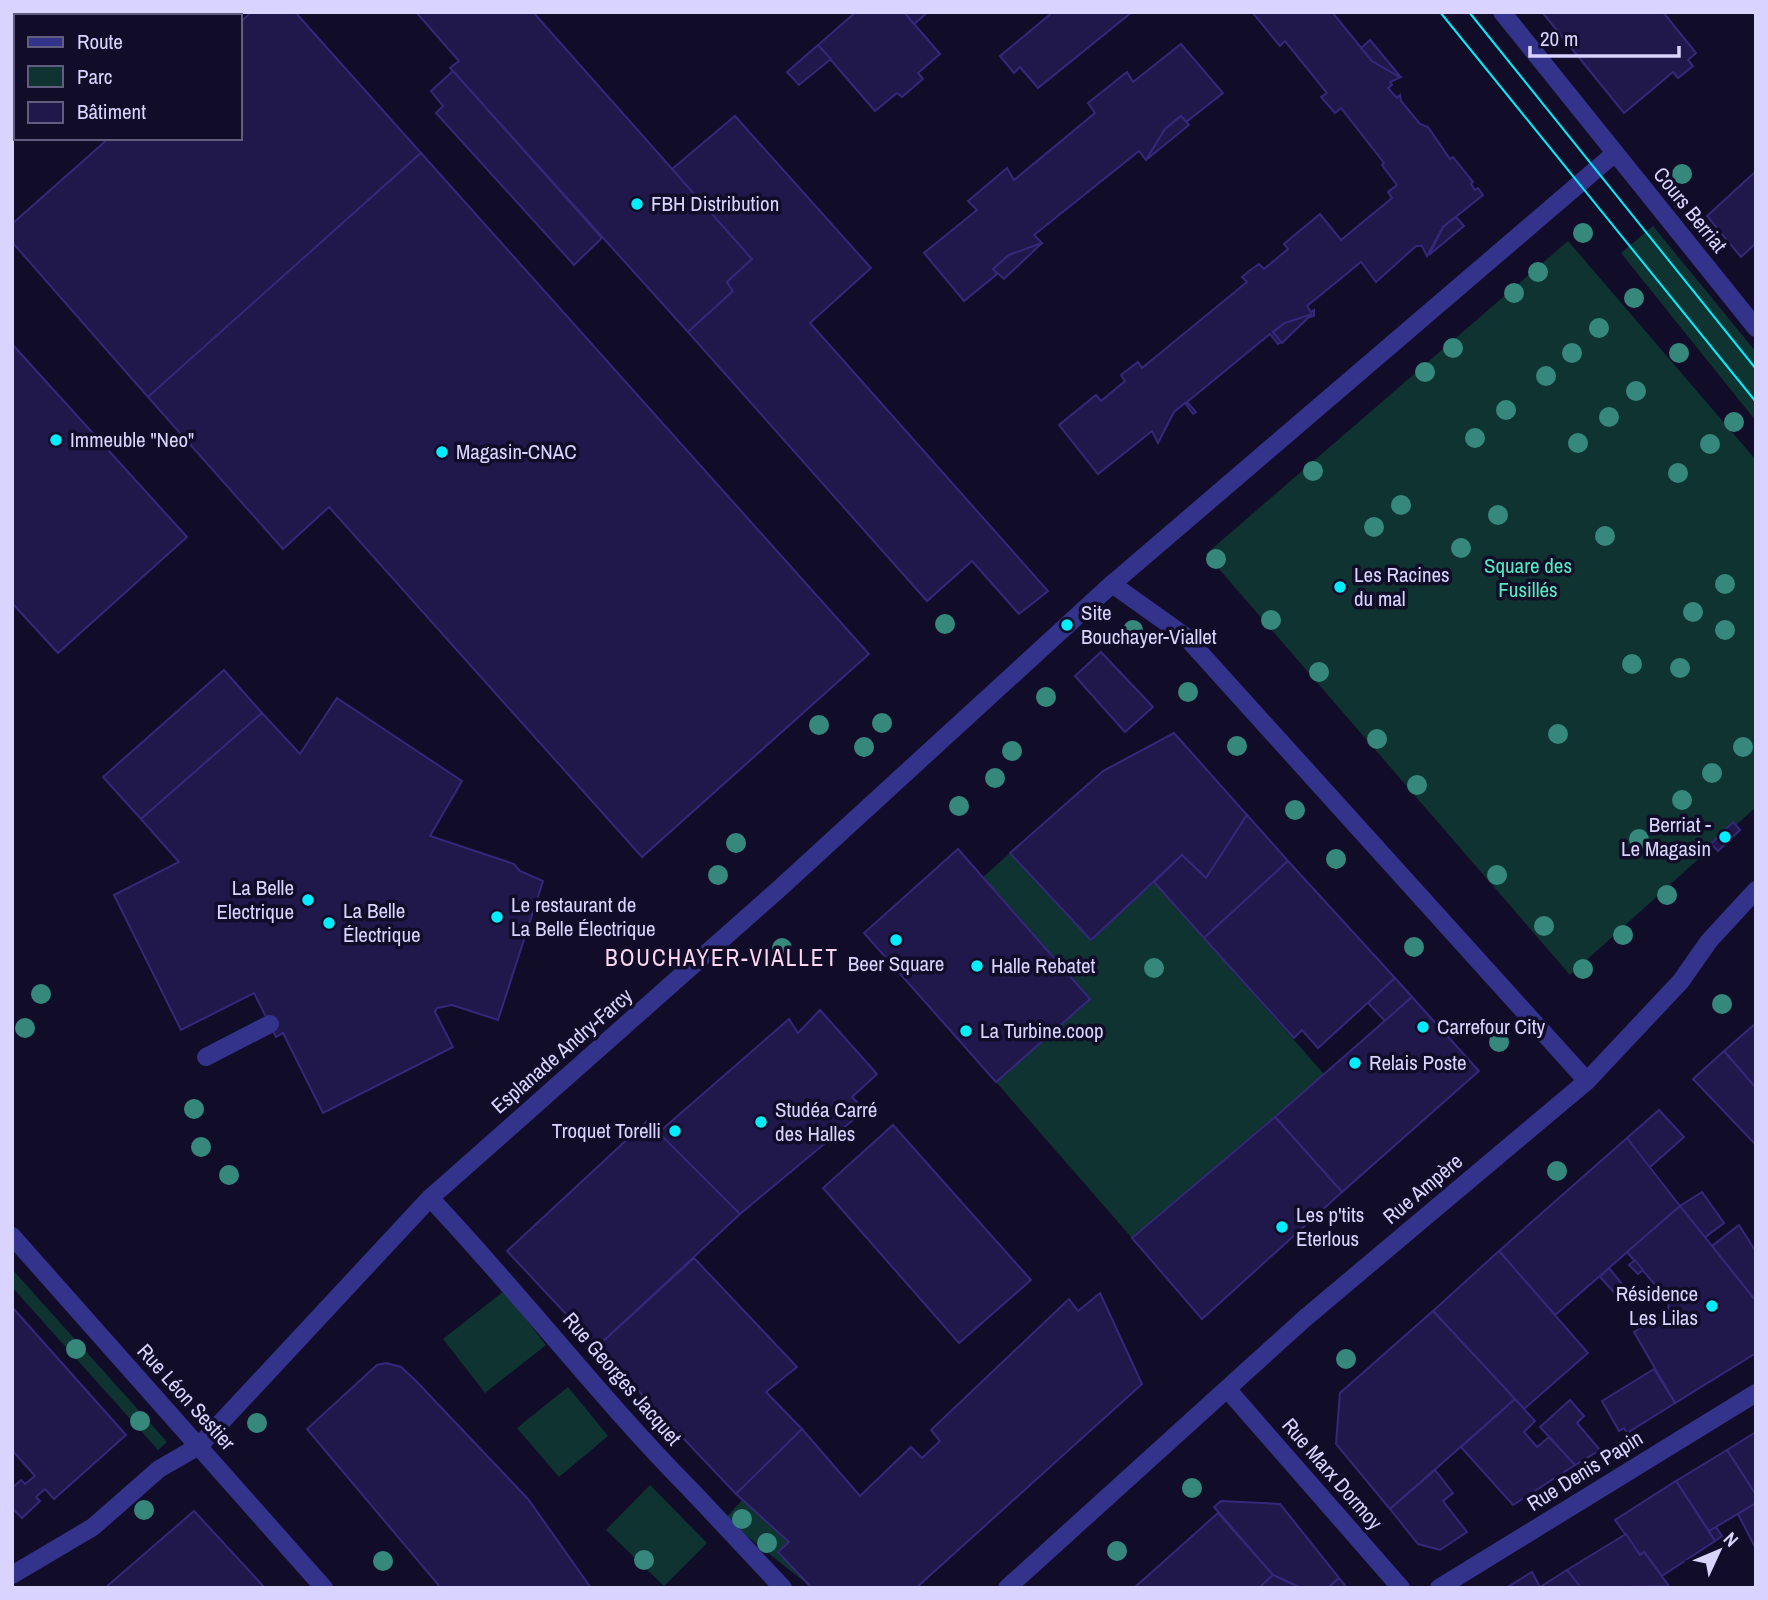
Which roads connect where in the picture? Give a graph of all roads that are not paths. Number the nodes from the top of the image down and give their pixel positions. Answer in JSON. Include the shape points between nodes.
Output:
{"nodes":[{"id":1,"x":1502,"y":12,"type":"edge"},
{"id":2,"x":1615,"y":154,"type":"junction"},
{"id":3,"x":1756,"y":328,"type":"edge"},
{"id":4,"x":1112,"y":584,"type":"junction"},
{"id":5,"x":1756,"y":890,"type":"edge"},
{"id":6,"x":270,"y":1024,"type":"dead end"},
{"id":7,"x":206,"y":1057,"type":"dead end"},
{"id":8,"x":1587,"y":1081,"type":"junction"},
{"id":9,"x":430,"y":1198,"type":"junction"},
{"id":10,"x":12,"y":1236,"type":"edge"},
{"id":11,"x":1228,"y":1390,"type":"junction"},
{"id":12,"x":1756,"y":1393,"type":"edge"},
{"id":13,"x":199,"y":1446,"type":"junction"},
{"id":14,"x":12,"y":1575,"type":"edge"},
{"id":15,"x":324,"y":1588,"type":"edge"},
{"id":16,"x":783,"y":1588,"type":"edge"},
{"id":17,"x":1007,"y":1588,"type":"edge"},
{"id":18,"x":1401,"y":1588,"type":"edge"},
{"id":19,"x":1439,"y":1588,"type":"edge"}],
"edges":[{"from":1,"to":2,"type":"street","name":"Cours Berriat"},
{"from":2,"to":3,"type":"street","name":"Cours Berriat"},
{"from":2,"to":4,"type":"street"},
{"from":4,"to":8,"type":"street","via":[[1185,636]]},
{"from":4,"to":9,"type":"street","name":"Esplanade Andry-Farcy","via":[[779,889]]},
{"from":5,"to":8,"type":"street","name":"Rue Ampère","via":[[1681,981]]},
{"from":6,"to":7,"type":"street"},
{"from":8,"to":11,"type":"street","name":"Rue Ampère"},
{"from":9,"to":13,"type":"street","name":"Esplanade Andry-Farcy"},
{"from":9,"to":16,"type":"street","name":"Rue Georges Jacquet","via":[[492,1262],[650,1448]]},
{"from":10,"to":13,"type":"street","name":"Rue Léon Sestier"},
{"from":11,"to":17,"type":"street","name":"Rue Ampère"},
{"from":11,"to":18,"type":"street","name":"Rue Marx Dormoy"},
{"from":12,"to":19,"type":"street","name":"Rue Denis Papin"},
{"from":13,"to":14,"type":"street","name":"Esplanade Andry-Farcy","via":[[159,1469],[93,1527]]},
{"from":13,"to":15,"type":"street","name":"Rue Léon Sestier"}]}
